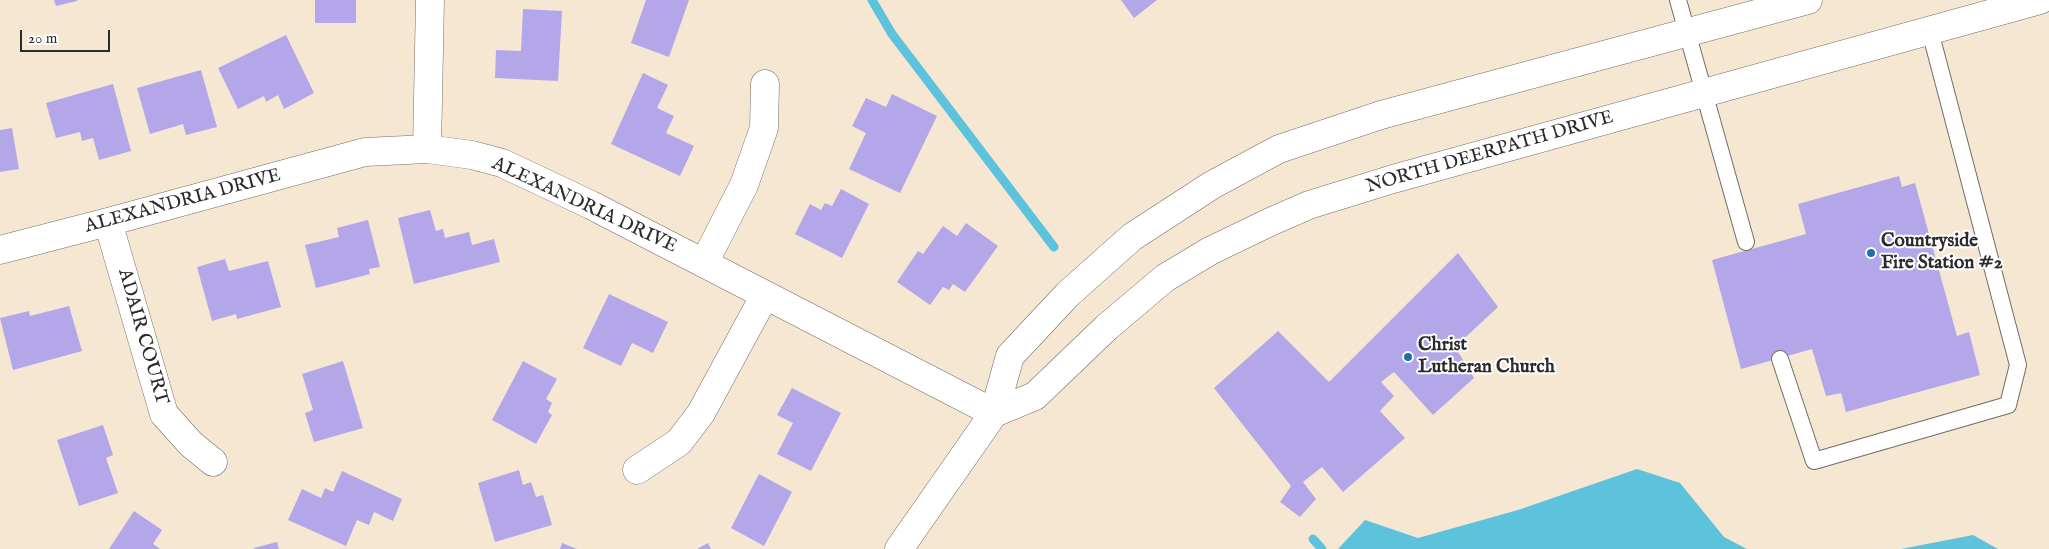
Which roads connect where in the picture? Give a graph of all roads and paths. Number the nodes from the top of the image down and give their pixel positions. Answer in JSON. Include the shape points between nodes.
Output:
{"nodes":[{"id":1,"x":430,"y":0,"type":"edge"},
{"id":2,"x":1678,"y":0,"type":"edge"},
{"id":3,"x":1808,"y":0,"type":"edge"},
{"id":4,"x":2040,"y":0,"type":"edge"},
{"id":5,"x":1930,"y":31,"type":"junction"},
{"id":6,"x":1687,"y":32,"type":"junction"},
{"id":7,"x":765,"y":84,"type":"dead end"},
{"id":8,"x":1704,"y":94,"type":"junction"},
{"id":9,"x":427,"y":149,"type":"junction"},
{"id":10,"x":108,"y":222,"type":"junction"},
{"id":11,"x":1746,"y":242,"type":"dead end"},
{"id":12,"x":0,"y":250,"type":"edge"},
{"id":13,"x":704,"y":263,"type":"junction"},
{"id":14,"x":764,"y":296,"type":"junction"},
{"id":15,"x":1780,"y":359,"type":"dead end"},
{"id":16,"x":994,"y":413,"type":"junction"},
{"id":17,"x":213,"y":462,"type":"dead end"},
{"id":18,"x":637,"y":470,"type":"dead end"},
{"id":19,"x":899,"y":549,"type":"edge"}],
"edges":[{"from":1,"to":9,"type":"street"},
{"from":2,"to":6,"type":"lane"},
{"from":3,"to":6,"type":"street"},
{"from":4,"to":5,"type":"street","name":"NORTH DEERPATH DRIVE"},
{"from":5,"to":8,"type":"street","name":"NORTH DEERPATH DRIVE"},
{"from":5,"to":15,"type":"lane","via":[[2018,365],[2008,405],[1814,461]]},
{"from":6,"to":8,"type":"lane"},
{"from":6,"to":16,"type":"street","via":[[1381,115],[1279,150],[1212,185],[1132,237],[1068,294],[1010,356]]},
{"from":7,"to":13,"type":"street","via":[[764,128],[744,185]]},
{"from":8,"to":11,"type":"lane"},
{"from":8,"to":16,"type":"street","name":"NORTH DEERPATH DRIVE","via":[[1380,183],[1309,205],[1270,222],[1210,251],[1165,278],[1107,327],[1035,396]]},
{"from":9,"to":10,"type":"street","name":"ALEXANDRIA DRIVE","via":[[365,152]]},
{"from":9,"to":13,"type":"street","name":"ALEXANDRIA DRIVE","via":[[502,163]]},
{"from":10,"to":12,"type":"street","name":"ALEXANDRIA DRIVE"},
{"from":10,"to":17,"type":"street","name":"ADAIR COURT","via":[[164,414],[191,444]]},
{"from":13,"to":14,"type":"street","name":"ALEXANDRIA DRIVE"},
{"from":14,"to":16,"type":"street","name":"ALEXANDRIA DRIVE"},
{"from":14,"to":18,"type":"street","via":[[701,413],[678,442]]},
{"from":16,"to":19,"type":"street"}]}
